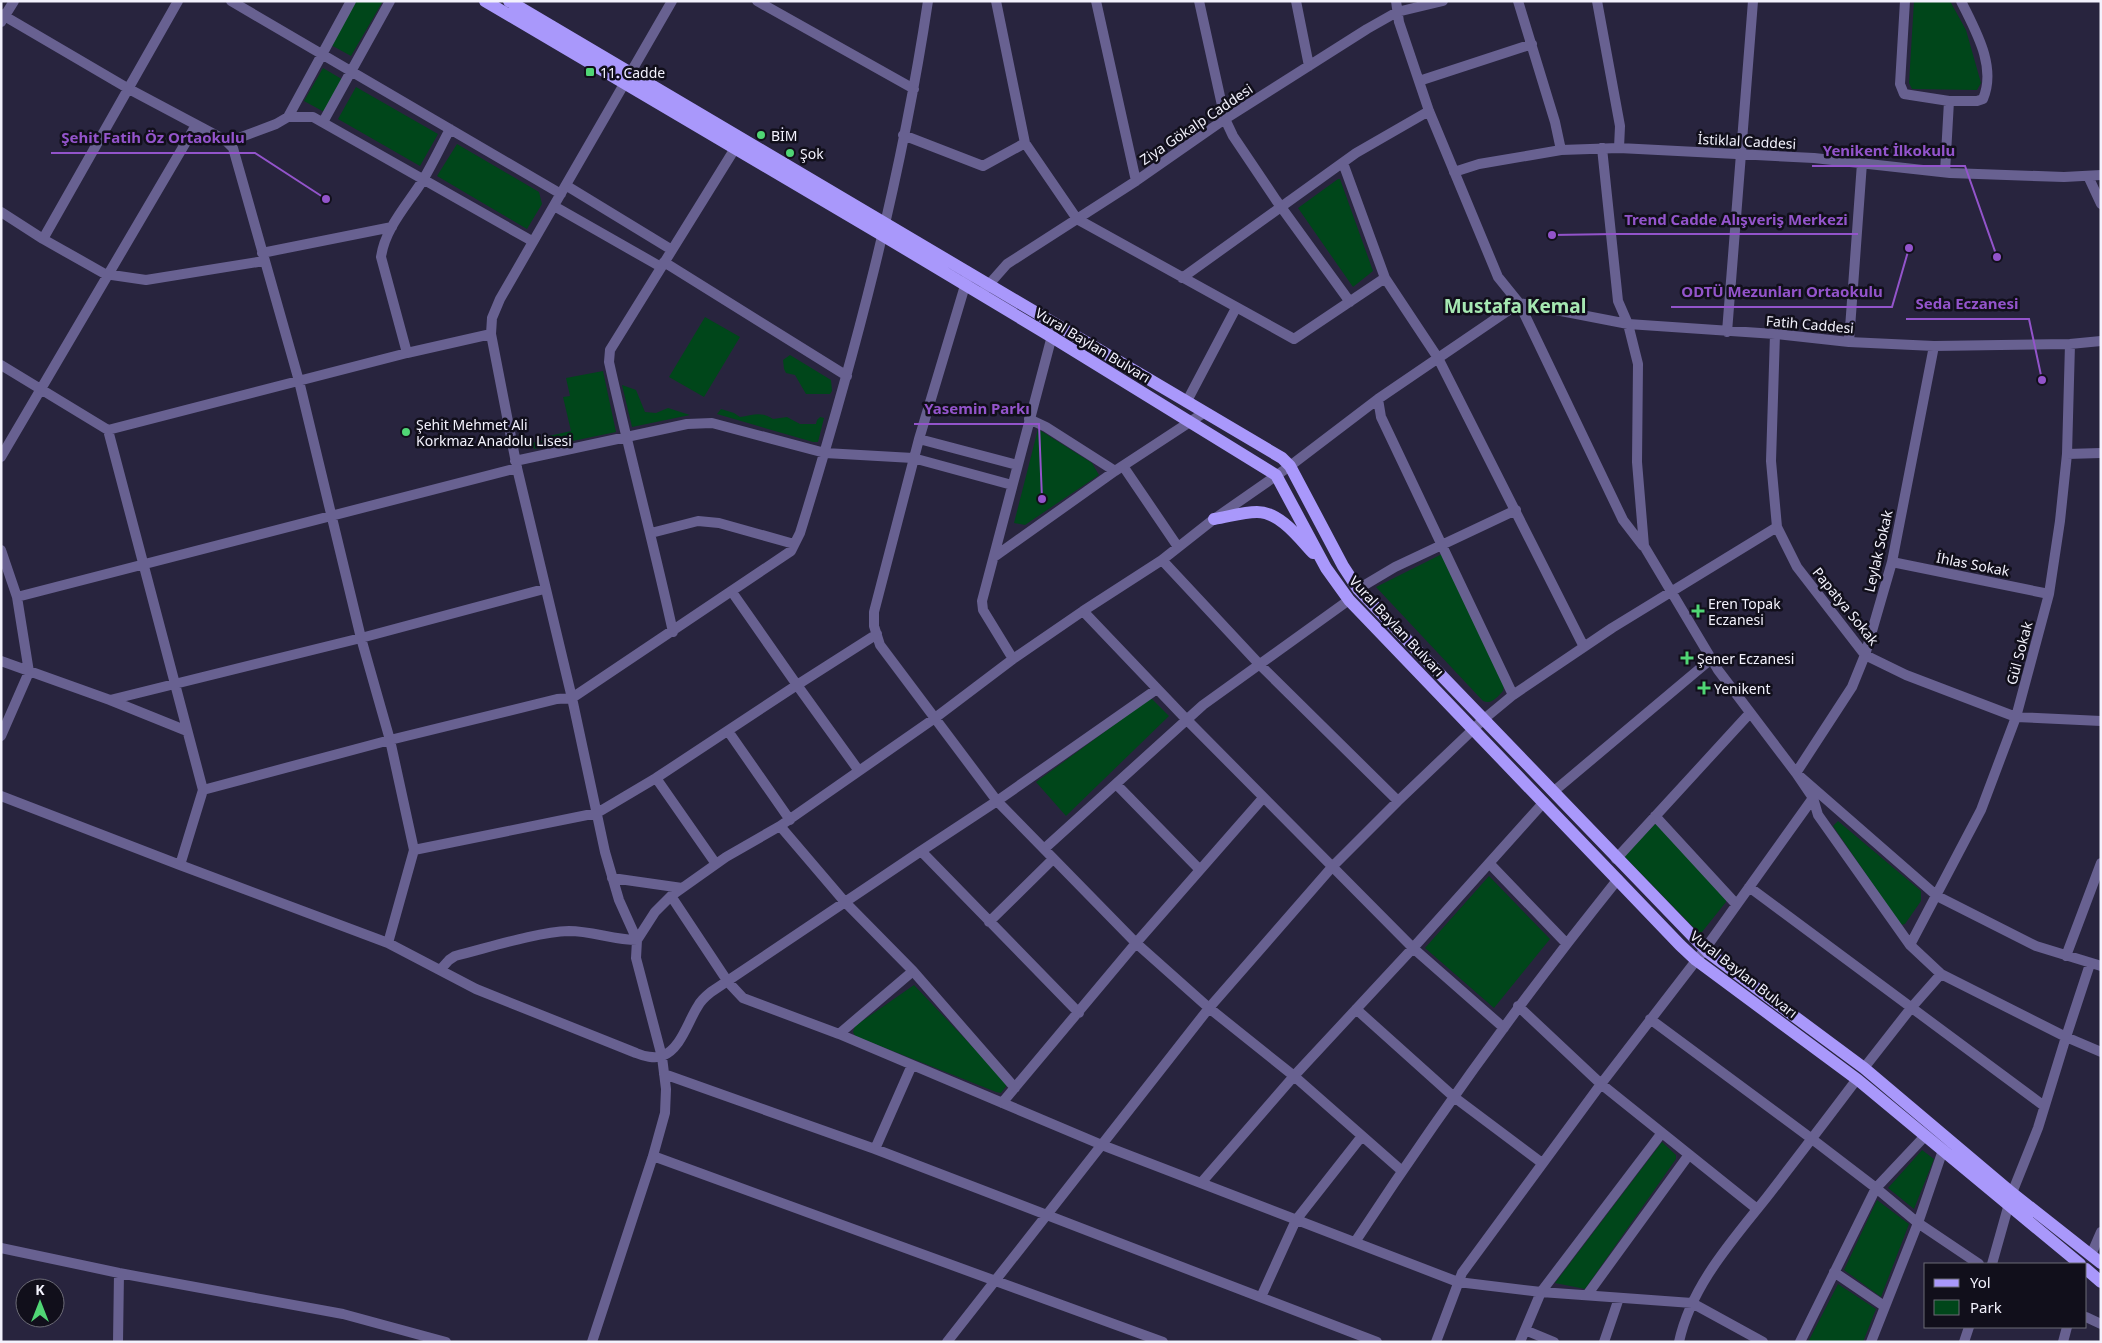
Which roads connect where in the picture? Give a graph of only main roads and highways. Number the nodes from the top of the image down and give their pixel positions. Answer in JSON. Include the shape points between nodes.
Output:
{"nodes":[{"id":1,"x":485,"y":1,"type":"edge"},
{"id":2,"x":509,"y":1,"type":"edge"},
{"id":3,"x":628,"y":78,"type":"junction"},
{"id":4,"x":883,"y":229,"type":"junction"},
{"id":5,"x":1214,"y":519,"type":"road end"},
{"id":6,"x":1326,"y":568,"type":"junction"},
{"id":7,"x":1549,"y":797,"type":"junction"},
{"id":8,"x":1861,"y":1074,"type":"junction"},
{"id":9,"x":2079,"y":1263,"type":"edge"},
{"id":10,"x":2101,"y":1263,"type":"edge"},
{"id":11,"x":2087,"y":1270,"type":"edge"},
{"id":12,"x":2101,"y":1282,"type":"edge"}],
"edges":[{"from":1,"to":3,"type":"main road","name":"Vural Baylan Bulvarı"},
{"from":2,"to":3,"type":"main road","name":"Vural Baylan Bulvarı"},
{"from":3,"to":4,"type":"main road","name":"Vural Baylan Bulvarı"},
{"from":4,"to":6,"type":"main road","name":"Vural Baylan Bulvarı","via":[[965,286],[1276,475]]},
{"from":4,"to":7,"type":"main road","name":"Vural Baylan Bulvarı","via":[[969,273],[1282,458],[1290,466],[1358,590],[1484,719]]},
{"from":5,"to":6,"type":"main road","via":[[1259,512],[1273,517],[1287,526]]},
{"from":6,"to":7,"type":"main road","name":"Vural Baylan Bulvarı","via":[[1349,600],[1474,729]]},
{"from":7,"to":8,"type":"main road","name":"Vural Baylan Bulvarı","via":[[1705,949]]},
{"from":7,"to":8,"type":"main road","name":"Vural Baylan Bulvarı","via":[[1618,878],[1696,960]]},
{"from":8,"to":9,"type":"main road","name":"Vural Baylan Bulvarı","via":[[1926,1136]]},
{"from":8,"to":10,"type":"main road","name":"Vural Baylan Bulvarı"},
{"from":11,"to":12,"type":"main road"}]}
